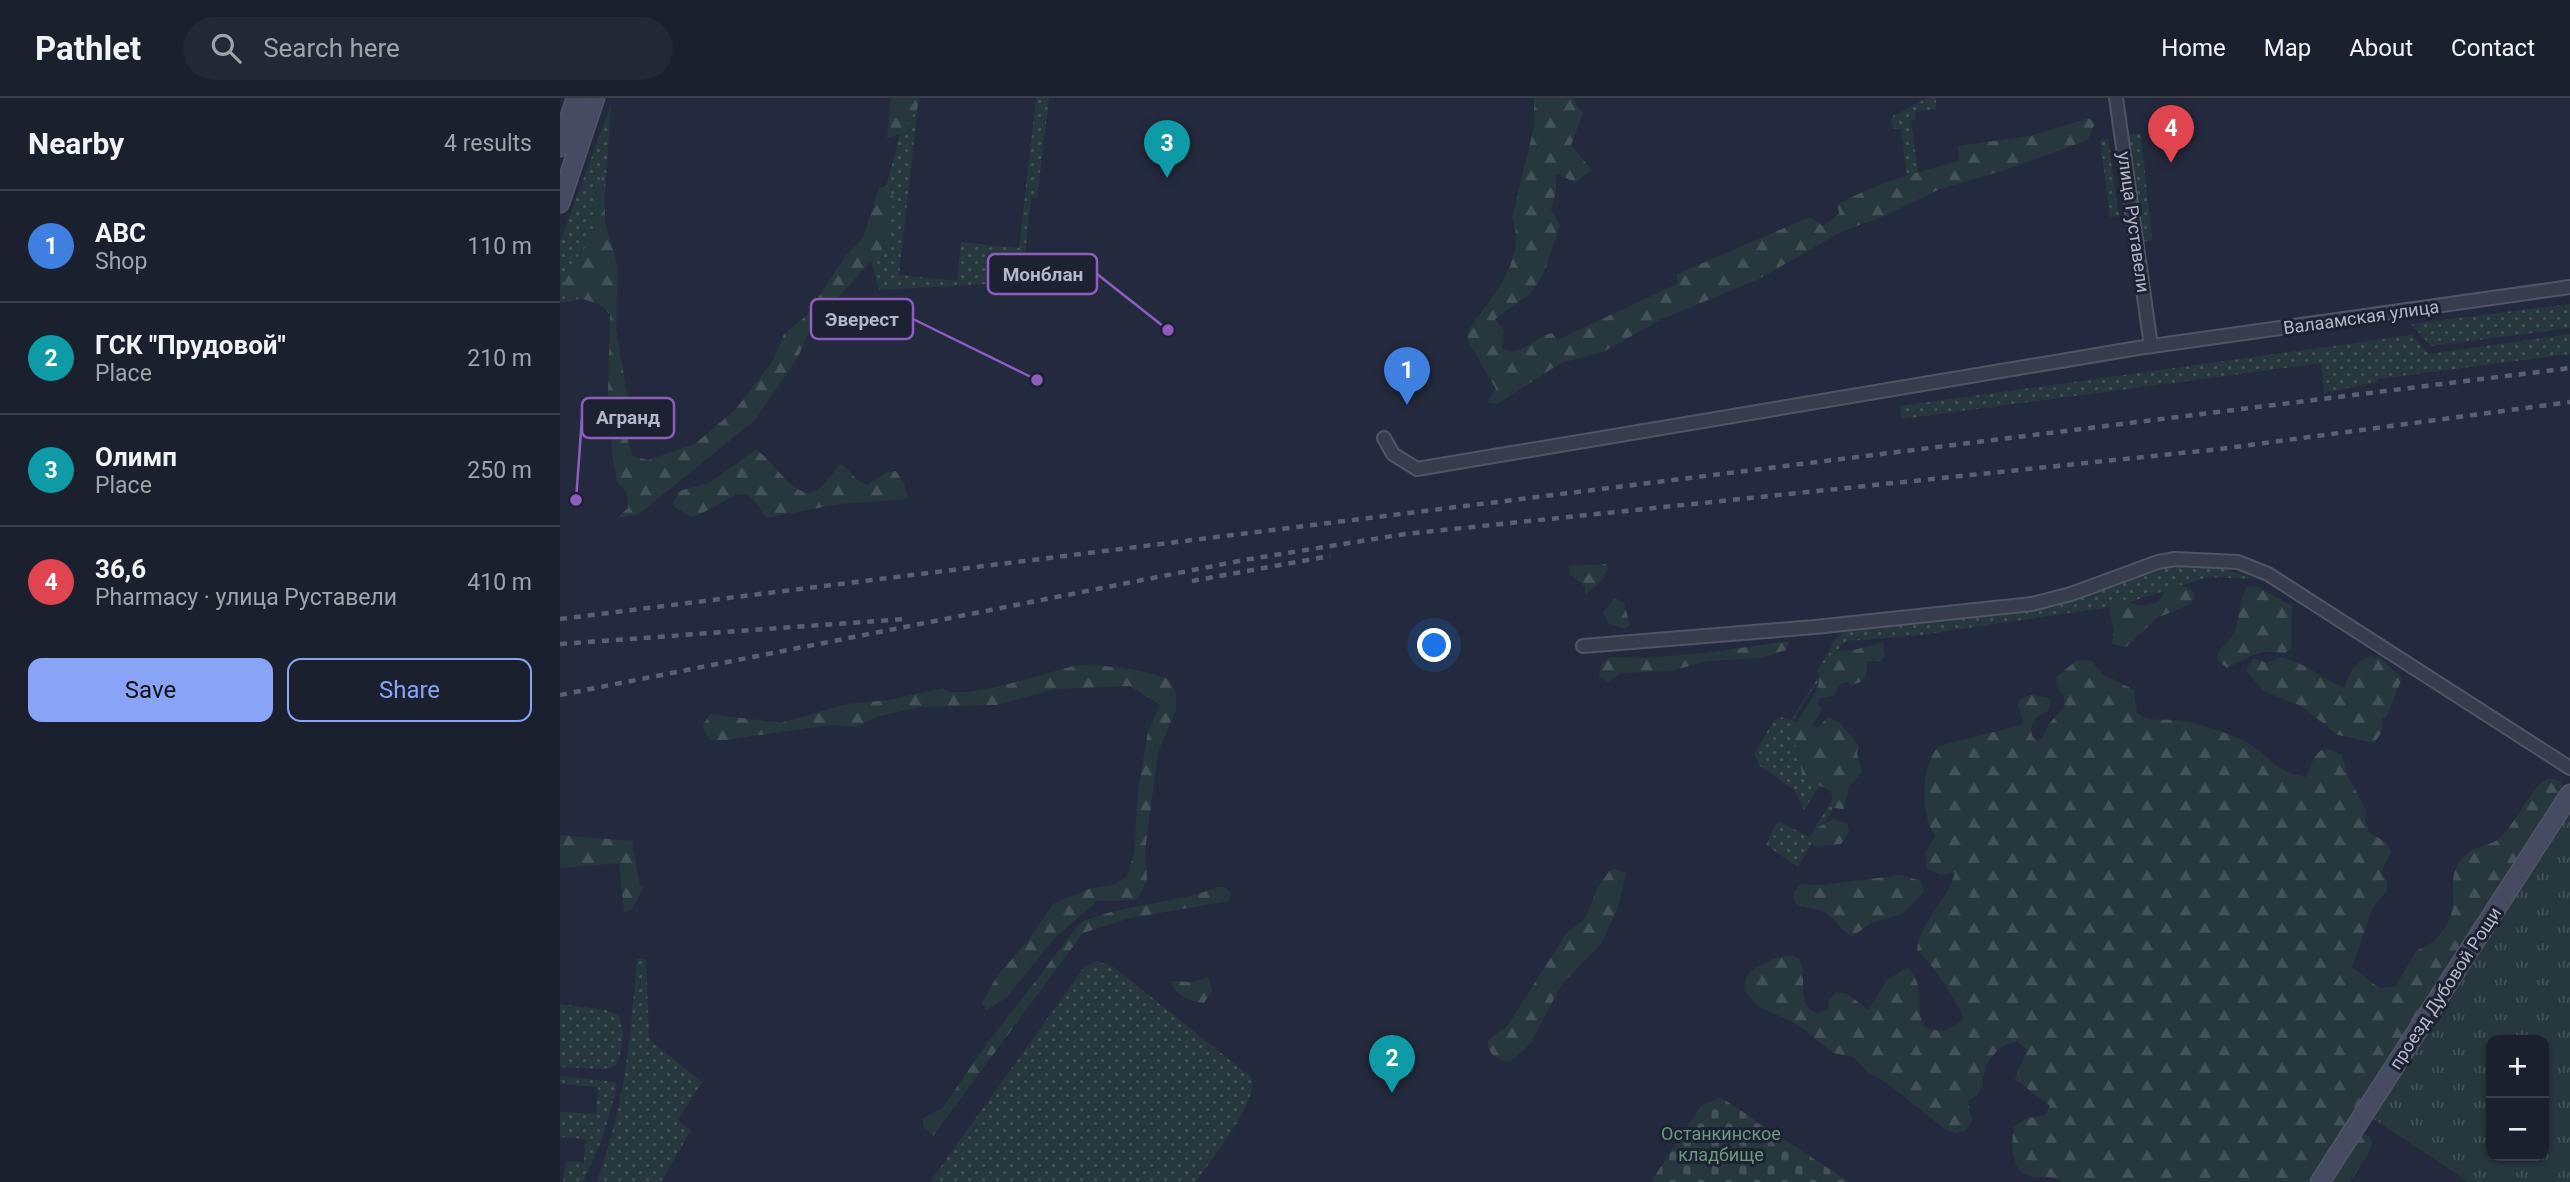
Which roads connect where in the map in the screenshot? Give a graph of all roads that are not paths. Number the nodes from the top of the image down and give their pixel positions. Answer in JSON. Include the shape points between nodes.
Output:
{"nodes":[{"id":1,"x":576,"y":98,"type":"edge"},
{"id":2,"x":595,"y":98,"type":"edge"},
{"id":3,"x":2116,"y":98,"type":"edge"},
{"id":4,"x":560,"y":147,"type":"edge"},
{"id":5,"x":560,"y":202,"type":"edge"},
{"id":6,"x":2570,"y":287,"type":"edge"},
{"id":7,"x":2151,"y":346,"type":"junction"},
{"id":8,"x":1384,"y":438,"type":"dead end"},
{"id":9,"x":1583,"y":646,"type":"dead end"},
{"id":10,"x":2570,"y":768,"type":"edge"},
{"id":11,"x":2570,"y":794,"type":"edge"},
{"id":12,"x":2320,"y":1182,"type":"edge"}],
"edges":[{"from":1,"to":4,"type":"street"},
{"from":2,"to":5,"type":"street"},
{"from":3,"to":7,"type":"street","name":"улица Руставели"},
{"from":6,"to":7,"type":"street","name":"Валаамская улица"},
{"from":7,"to":8,"type":"street","name":"Валаамская улица","via":[[1417,469],[1393,454]]},
{"from":9,"to":10,"type":"street","via":[[2032,604],[2158,562],[2238,562],[2268,574]]},
{"from":11,"to":12,"type":"street","name":"проезд Дубовой Рощи"}]}
